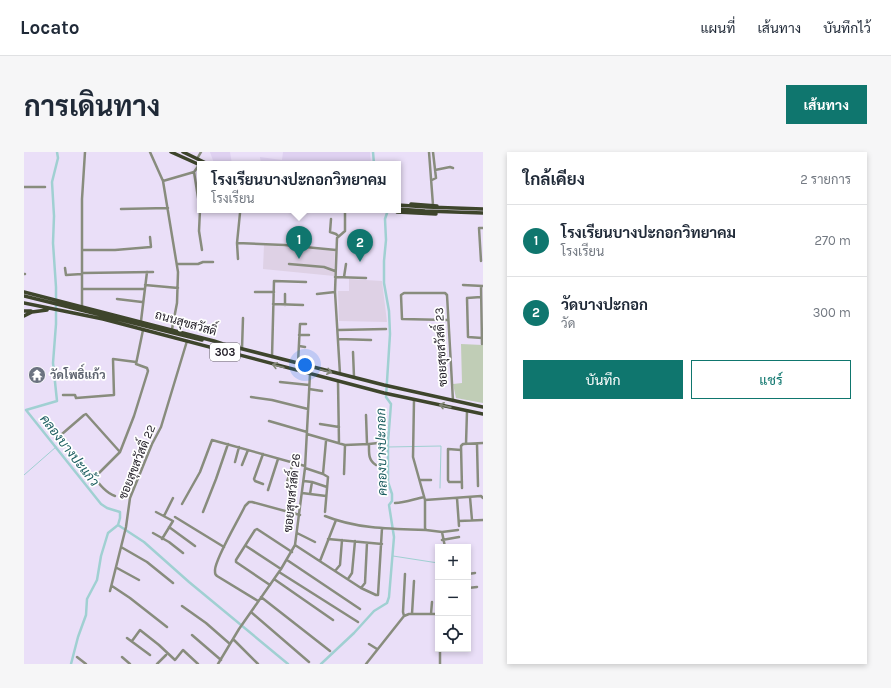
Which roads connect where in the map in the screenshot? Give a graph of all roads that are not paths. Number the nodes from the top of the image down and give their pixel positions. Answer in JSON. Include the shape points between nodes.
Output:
{"nodes":[{"id":1,"x":85,"y":152,"type":"edge"},
{"id":2,"x":150,"y":152,"type":"edge"},
{"id":3,"x":171,"y":152,"type":"edge"},
{"id":4,"x":185,"y":152,"type":"edge"},
{"id":5,"x":201,"y":152,"type":"edge"},
{"id":6,"x":429,"y":152,"type":"edge"},
{"id":7,"x":433,"y":152,"type":"edge"},
{"id":8,"x":198,"y":159,"type":"junction"},
{"id":9,"x":202,"y":161,"type":"edge"},
{"id":10,"x":197,"y":164,"type":"edge"},
{"id":11,"x":197,"y":168,"type":"edge"},
{"id":12,"x":453,"y":168,"type":"dead end"},
{"id":13,"x":435,"y":170,"type":"junction"},
{"id":14,"x":194,"y":172,"type":"junction"},
{"id":15,"x":432,"y":180,"type":"junction"},
{"id":16,"x":163,"y":181,"type":"junction"},
{"id":17,"x":24,"y":187,"type":"edge"},
{"id":18,"x":45,"y":187,"type":"dead end"},
{"id":19,"x":197,"y":191,"type":"edge"},
{"id":20,"x":401,"y":204,"type":"edge"},
{"id":21,"x":401,"y":205,"type":"edge"},
{"id":22,"x":433,"y":205,"type":"junction"},
{"id":23,"x":168,"y":208,"type":"junction"},
{"id":24,"x":441,"y":208,"type":"junction"},
{"id":25,"x":120,"y":209,"type":"dead end"},
{"id":26,"x":426,"y":209,"type":"junction"},
{"id":27,"x":483,"y":209,"type":"edge"},
{"id":28,"x":401,"y":210,"type":"edge"},
{"id":29,"x":401,"y":212,"type":"edge"},
{"id":30,"x":451,"y":212,"type":"junction"},
{"id":31,"x":200,"y":213,"type":"edge"},
{"id":32,"x":240,"y":213,"type":"dead end"},
{"id":33,"x":345,"y":213,"type":"edge"},
{"id":34,"x":483,"y":213,"type":"edge"},
{"id":35,"x":331,"y":219,"type":"dead end"},
{"id":36,"x":483,"y":228,"type":"edge"},
{"id":37,"x":338,"y":236,"type":"junction"},
{"id":38,"x":150,"y":237,"type":"dead end"},
{"id":39,"x":237,"y":243,"type":"junction"},
{"id":40,"x":82,"y":250,"type":"junction"},
{"id":41,"x":202,"y":250,"type":"dead end"},
{"id":42,"x":336,"y":250,"type":"junction"},
{"id":43,"x":238,"y":259,"type":"dead end"},
{"id":44,"x":481,"y":261,"type":"dead end"},
{"id":45,"x":213,"y":262,"type":"dead end"},
{"id":46,"x":177,"y":264,"type":"junction"},
{"id":47,"x":289,"y":264,"type":"dead end"},
{"id":48,"x":346,"y":264,"type":"dead end"},
{"id":49,"x":65,"y":268,"type":"dead end"},
{"id":50,"x":335,"y":271,"type":"junction"},
{"id":51,"x":147,"y":272,"type":"junction"},
{"id":52,"x":153,"y":272,"type":"dead end"},
{"id":53,"x":82,"y":274,"type":"junction"},
{"id":54,"x":335,"y":277,"type":"junction"},
{"id":55,"x":344,"y":277,"type":"junction"},
{"id":56,"x":366,"y":278,"type":"dead end"},
{"id":57,"x":306,"y":282,"type":"dead end"},
{"id":58,"x":145,"y":285,"type":"junction"},
{"id":59,"x":462,"y":285,"type":"dead end"},
{"id":60,"x":482,"y":286,"type":"edge"},
{"id":61,"x":178,"y":288,"type":"junction"},
{"id":62,"x":82,"y":289,"type":"junction"},
{"id":63,"x":145,"y":289,"type":"junction"},
{"id":64,"x":255,"y":292,"type":"dead end"},
{"id":65,"x":274,"y":292,"type":"junction"},
{"id":66,"x":336,"y":292,"type":"junction"},
{"id":67,"x":24,"y":294,"type":"edge"},
{"id":68,"x":285,"y":294,"type":"dead end"},
{"id":69,"x":317,"y":294,"type":"dead end"},
{"id":70,"x":481,"y":297,"type":"junction"},
{"id":71,"x":118,"y":299,"type":"dead end"},
{"id":72,"x":142,"y":302,"type":"junction"},
{"id":73,"x":24,"y":303,"type":"edge"},
{"id":74,"x":273,"y":304,"type":"junction"},
{"id":75,"x":285,"y":305,"type":"junction"},
{"id":76,"x":303,"y":305,"type":"dead end"},
{"id":77,"x":82,"y":306,"type":"junction"},
{"id":78,"x":55,"y":310,"type":"junction"},
{"id":79,"x":24,"y":311,"type":"edge"},
{"id":80,"x":32,"y":312,"type":"junction"},
{"id":81,"x":24,"y":316,"type":"edge"},
{"id":82,"x":244,"y":318,"type":"dead end"},
{"id":83,"x":448,"y":320,"type":"junction"},
{"id":84,"x":141,"y":321,"type":"junction"},
{"id":85,"x":306,"y":324,"type":"dead end"},
{"id":86,"x":172,"y":329,"type":"junction"},
{"id":87,"x":143,"y":330,"type":"junction"},
{"id":88,"x":338,"y":330,"type":"junction"},
{"id":89,"x":386,"y":330,"type":"dead end"},
{"id":90,"x":299,"y":335,"type":"junction"},
{"id":91,"x":309,"y":335,"type":"dead end"},
{"id":92,"x":482,"y":338,"type":"junction"},
{"id":93,"x":338,"y":339,"type":"junction"},
{"id":94,"x":371,"y":340,"type":"dead end"},
{"id":95,"x":187,"y":341,"type":"junction"},
{"id":96,"x":220,"y":344,"type":"junction"},
{"id":97,"x":482,"y":344,"type":"dead end"},
{"id":98,"x":298,"y":346,"type":"junction"},
{"id":99,"x":306,"y":347,"type":"dead end"},
{"id":100,"x":242,"y":349,"type":"junction"},
{"id":101,"x":353,"y":352,"type":"dead end"},
{"id":102,"x":272,"y":357,"type":"junction"},
{"id":103,"x":136,"y":362,"type":"junction"},
{"id":104,"x":298,"y":364,"type":"junction"},
{"id":105,"x":310,"y":374,"type":"junction"},
{"id":106,"x":340,"y":374,"type":"junction"},
{"id":107,"x":354,"y":378,"type":"junction"},
{"id":108,"x":280,"y":382,"type":"dead end"},
{"id":109,"x":338,"y":382,"type":"junction"},
{"id":110,"x":309,"y":387,"type":"junction"},
{"id":111,"x":322,"y":392,"type":"dead end"},
{"id":112,"x":62,"y":395,"type":"dead end"},
{"id":113,"x":251,"y":397,"type":"dead end"},
{"id":114,"x":414,"y":399,"type":"junction"},
{"id":115,"x":453,"y":401,"type":"junction"},
{"id":116,"x":483,"y":407,"type":"edge"},
{"id":117,"x":308,"y":409,"type":"junction"},
{"id":118,"x":467,"y":411,"type":"junction"},
{"id":119,"x":483,"y":414,"type":"edge"},
{"id":120,"x":366,"y":415,"type":"dead end"},
{"id":121,"x":269,"y":421,"type":"dead end"},
{"id":122,"x":320,"y":424,"type":"dead end"},
{"id":123,"x":339,"y":427,"type":"junction"},
{"id":124,"x":307,"y":433,"type":"junction"},
{"id":125,"x":62,"y":434,"type":"dead end"},
{"id":126,"x":326,"y":440,"type":"junction"},
{"id":127,"x":339,"y":443,"type":"junction"},
{"id":128,"x":378,"y":443,"type":"dead end"},
{"id":129,"x":483,"y":443,"type":"edge"},
{"id":130,"x":228,"y":444,"type":"junction"},
{"id":131,"x":368,"y":444,"type":"junction"},
{"id":132,"x":466,"y":444,"type":"junction"},
{"id":133,"x":477,"y":444,"type":"junction"},
{"id":134,"x":345,"y":445,"type":"junction"},
{"id":135,"x":239,"y":447,"type":"junction"},
{"id":136,"x":248,"y":450,"type":"junction"},
{"id":137,"x":461,"y":450,"type":"junction"},
{"id":138,"x":120,"y":452,"type":"junction"},
{"id":139,"x":263,"y":454,"type":"junction"},
{"id":140,"x":278,"y":459,"type":"junction"},
{"id":141,"x":235,"y":462,"type":"dead end"},
{"id":142,"x":293,"y":463,"type":"junction"},
{"id":143,"x":242,"y":465,"type":"dead end"},
{"id":144,"x":376,"y":465,"type":"dead end"},
{"id":145,"x":305,"y":467,"type":"junction"},
{"id":146,"x":323,"y":474,"type":"junction"},
{"id":147,"x":344,"y":474,"type":"dead end"},
{"id":148,"x":420,"y":480,"type":"junction"},
{"id":149,"x":431,"y":480,"type":"dead end"},
{"id":150,"x":304,"y":482,"type":"junction"},
{"id":151,"x":312,"y":482,"type":"junction"},
{"id":152,"x":462,"y":482,"type":"junction"},
{"id":153,"x":263,"y":484,"type":"dead end"},
{"id":154,"x":286,"y":485,"type":"dead end"},
{"id":155,"x":478,"y":486,"type":"dead end"},
{"id":156,"x":327,"y":487,"type":"junction"},
{"id":157,"x":462,"y":488,"type":"dead end"},
{"id":158,"x":268,"y":490,"type":"dead end"},
{"id":159,"x":302,"y":493,"type":"junction"},
{"id":160,"x":310,"y":494,"type":"junction"},
{"id":161,"x":115,"y":496,"type":"dead end"},
{"id":162,"x":326,"y":496,"type":"junction"},
{"id":163,"x":470,"y":497,"type":"junction"},
{"id":164,"x":173,"y":498,"type":"dead end"},
{"id":165,"x":457,"y":498,"type":"junction"},
{"id":166,"x":483,"y":498,"type":"edge"},
{"id":167,"x":425,"y":499,"type":"junction"},
{"id":168,"x":395,"y":503,"type":"dead end"},
{"id":169,"x":182,"y":504,"type":"dead end"},
{"id":170,"x":156,"y":512,"type":"dead end"},
{"id":171,"x":203,"y":512,"type":"dead end"},
{"id":172,"x":300,"y":515,"type":"junction"},
{"id":173,"x":164,"y":516,"type":"junction"},
{"id":174,"x":175,"y":517,"type":"dead end"},
{"id":175,"x":336,"y":520,"type":"junction"},
{"id":176,"x":483,"y":520,"type":"edge"},
{"id":177,"x":459,"y":521,"type":"junction"},
{"id":178,"x":472,"y":521,"type":"junction"},
{"id":179,"x":459,"y":526,"type":"dead end"},
{"id":180,"x":169,"y":527,"type":"junction"},
{"id":181,"x":382,"y":528,"type":"junction"},
{"id":182,"x":426,"y":530,"type":"junction"},
{"id":183,"x":458,"y":530,"type":"dead end"},
{"id":184,"x":442,"y":532,"type":"junction"},
{"id":185,"x":153,"y":533,"type":"dead end"},
{"id":186,"x":297,"y":533,"type":"junction"},
{"id":187,"x":459,"y":537,"type":"dead end"},
{"id":188,"x":162,"y":539,"type":"junction"},
{"id":189,"x":328,"y":539,"type":"junction"},
{"id":190,"x":342,"y":540,"type":"junction"},
{"id":191,"x":442,"y":540,"type":"junction"},
{"id":192,"x":355,"y":541,"type":"junction"},
{"id":193,"x":316,"y":542,"type":"dead end"},
{"id":194,"x":367,"y":543,"type":"junction"},
{"id":195,"x":382,"y":544,"type":"junction"},
{"id":196,"x":444,"y":544,"type":"edge"},
{"id":197,"x":295,"y":545,"type":"junction"},
{"id":198,"x":195,"y":546,"type":"dead end"},
{"id":199,"x":246,"y":546,"type":"junction"},
{"id":200,"x":121,"y":547,"type":"junction"},
{"id":201,"x":224,"y":547,"type":"junction"},
{"id":202,"x":292,"y":552,"type":"junction"},
{"id":203,"x":183,"y":553,"type":"dead end"},
{"id":204,"x":287,"y":560,"type":"junction"},
{"id":205,"x":320,"y":561,"type":"junction"},
{"id":206,"x":116,"y":568,"type":"junction"},
{"id":207,"x":281,"y":568,"type":"junction"},
{"id":208,"x":335,"y":571,"type":"junction"},
{"id":209,"x":279,"y":572,"type":"junction"},
{"id":210,"x":475,"y":573,"type":"dead end"},
{"id":211,"x":406,"y":574,"type":"dead end"},
{"id":212,"x":471,"y":574,"type":"edge"},
{"id":213,"x":274,"y":579,"type":"junction"},
{"id":214,"x":348,"y":579,"type":"junction"},
{"id":215,"x":139,"y":580,"type":"dead end"},
{"id":216,"x":414,"y":581,"type":"dead end"},
{"id":217,"x":173,"y":583,"type":"dead end"},
{"id":218,"x":270,"y":585,"type":"junction"},
{"id":219,"x":112,"y":586,"type":"junction"},
{"id":220,"x":477,"y":587,"type":"dead end"},
{"id":221,"x":361,"y":588,"type":"junction"},
{"id":222,"x":471,"y":588,"type":"edge"},
{"id":223,"x":110,"y":591,"type":"dead end"},
{"id":224,"x":261,"y":597,"type":"junction"},
{"id":225,"x":258,"y":602,"type":"junction"},
{"id":226,"x":432,"y":602,"type":"dead end"},
{"id":227,"x":182,"y":606,"type":"dead end"},
{"id":228,"x":360,"y":609,"type":"dead end"},
{"id":229,"x":251,"y":612,"type":"junction"},
{"id":230,"x":412,"y":614,"type":"junction"},
{"id":231,"x":431,"y":614,"type":"junction"},
{"id":232,"x":435,"y":614,"type":"edge"},
{"id":233,"x":404,"y":616,"type":"junction"},
{"id":234,"x":333,"y":620,"type":"dead end"},
{"id":235,"x":358,"y":622,"type":"dead end"},
{"id":236,"x":167,"y":627,"type":"dead end"},
{"id":237,"x":192,"y":635,"type":"dead end"},
{"id":238,"x":127,"y":638,"type":"dead end"},
{"id":239,"x":233,"y":639,"type":"junction"},
{"id":240,"x":132,"y":641,"type":"junction"},
{"id":241,"x":230,"y":644,"type":"junction"},
{"id":242,"x":369,"y":644,"type":"dead end"},
{"id":243,"x":378,"y":650,"type":"junction"},
{"id":244,"x":330,"y":652,"type":"dead end"},
{"id":245,"x":440,"y":652,"type":"edge"},
{"id":246,"x":150,"y":655,"type":"dead end"},
{"id":247,"x":166,"y":655,"type":"dead end"},
{"id":248,"x":77,"y":657,"type":"dead end"},
{"id":249,"x":122,"y":657,"type":"dead end"},
{"id":250,"x":220,"y":660,"type":"junction"},
{"id":251,"x":309,"y":662,"type":"dead end"},
{"id":252,"x":86,"y":664,"type":"edge"},
{"id":253,"x":130,"y":664,"type":"edge"},
{"id":254,"x":157,"y":664,"type":"edge"},
{"id":255,"x":198,"y":664,"type":"edge"},
{"id":256,"x":218,"y":664,"type":"edge"},
{"id":257,"x":258,"y":664,"type":"edge"},
{"id":258,"x":366,"y":664,"type":"edge"},
{"id":259,"x":440,"y":664,"type":"edge"}],
"edges":[{"from":1,"to":40,"type":"street"},
{"from":2,"to":16,"type":"street"},
{"from":3,"to":10,"type":"main road"},
{"from":4,"to":8,"type":"main road"},
{"from":5,"to":8,"type":"street"},
{"from":6,"to":15,"type":"street"},
{"from":7,"to":13,"type":"street"},
{"from":8,"to":9,"type":"main road"},
{"from":11,"to":14,"type":"street"},
{"from":12,"to":13,"type":"street"},
{"from":13,"to":15,"type":"street","via":[[436,178]]},
{"from":14,"to":16,"type":"street"},
{"from":14,"to":19,"type":"street"},
{"from":15,"to":22,"type":"street"},
{"from":16,"to":23,"type":"street"},
{"from":17,"to":18,"type":"street"},
{"from":20,"to":22,"type":"main road"},
{"from":21,"to":26,"type":"main road"},
{"from":22,"to":24,"type":"main road"},
{"from":23,"to":25,"type":"street"},
{"from":23,"to":46,"type":"street"},
{"from":24,"to":26,"type":"main road"},
{"from":24,"to":27,"type":"main road"},
{"from":26,"to":28,"type":"main road"},
{"from":26,"to":30,"type":"main road"},
{"from":29,"to":30,"type":"main road"},
{"from":30,"to":34,"type":"main road"},
{"from":31,"to":41,"type":"street"},
{"from":32,"to":39,"type":"street"},
{"from":33,"to":37,"type":"street","via":[[345,231]]},
{"from":35,"to":37,"type":"street","via":[[330,232]]},
{"from":36,"to":44,"type":"street","via":[[479,228]]},
{"from":37,"to":42,"type":"street"},
{"from":38,"to":40,"type":"street","via":[[151,247]]},
{"from":39,"to":42,"type":"street"},
{"from":39,"to":43,"type":"street"},
{"from":40,"to":53,"type":"street"},
{"from":42,"to":50,"type":"street"},
{"from":45,"to":46,"type":"street"},
{"from":46,"to":61,"type":"street"},
{"from":47,"to":50,"type":"street","via":[[324,267]]},
{"from":48,"to":55,"type":"street"},
{"from":49,"to":53,"type":"street","via":[[66,275]]},
{"from":50,"to":54,"type":"street"},
{"from":51,"to":52,"type":"street"},
{"from":51,"to":53,"type":"street"},
{"from":51,"to":58,"type":"street"},
{"from":53,"to":62,"type":"street"},
{"from":54,"to":55,"type":"street"},
{"from":54,"to":66,"type":"street"},
{"from":55,"to":56,"type":"street"},
{"from":57,"to":65,"type":"street","via":[[274,281]]},
{"from":58,"to":61,"type":"street"},
{"from":58,"to":63,"type":"street"},
{"from":59,"to":60,"type":"street"},
{"from":60,"to":70,"type":"street"},
{"from":61,"to":86,"type":"street"},
{"from":62,"to":63,"type":"street"},
{"from":62,"to":77,"type":"street"},
{"from":63,"to":72,"type":"street"},
{"from":64,"to":65,"type":"street"},
{"from":65,"to":74,"type":"street"},
{"from":66,"to":69,"type":"street"},
{"from":66,"to":88,"type":"street"},
{"from":67,"to":77,"type":"main road","name":"ถนนสุขสวัสดิ์","number":"303"},
{"from":67,"to":96,"type":"main road","number":"303"},
{"from":68,"to":75,"type":"street"},
{"from":70,"to":92,"type":"street"},
{"from":70,"to":92,"type":"street","via":[[467,298],[468,336]]},
{"from":71,"to":72,"type":"street"},
{"from":72,"to":84,"type":"street"},
{"from":73,"to":78,"type":"main road","name":"ถนนสุขสวัสดิ์","number":"303"},
{"from":74,"to":75,"type":"street"},
{"from":74,"to":102,"type":"street"},
{"from":75,"to":76,"type":"street"},
{"from":77,"to":84,"type":"main road","name":"ถนนสุขสวัสดิ์","number":"303"},
{"from":78,"to":80,"type":"main road"},
{"from":78,"to":87,"type":"main road","name":"ถนนสุขสวัสดิ์","number":"303"},
{"from":79,"to":80,"type":"main road"},
{"from":80,"to":81,"type":"main road"},
{"from":82,"to":100,"type":"street"},
{"from":83,"to":83,"type":"street","name":"ซอยสุขสวัสดิ์ 23","via":[[403,320],[402,293],[445,293]]},
{"from":83,"to":115,"type":"street","name":"ซอยสุขสวัสดิ์ 23"},
{"from":84,"to":86,"type":"main road","name":"ถนนสุขสวัสดิ์","number":"303"},
{"from":85,"to":90,"type":"street","via":[[300,324]]},
{"from":86,"to":96,"type":"main road","name":"ถนนสุขสวัสดิ์","number":"303"},
{"from":87,"to":95,"type":"main road","name":"ถนนสุขสวัสดิ์","number":"303"},
{"from":87,"to":103,"type":"street"},
{"from":88,"to":89,"type":"street"},
{"from":88,"to":93,"type":"street"},
{"from":90,"to":91,"type":"street"},
{"from":90,"to":98,"type":"street"},
{"from":92,"to":97,"type":"street"},
{"from":93,"to":94,"type":"street"},
{"from":93,"to":106,"type":"street"},
{"from":105,"to":95,"type":"main road","name":"ถนนสุขสวัสดิ์","number":"303","one_way":true},
{"from":95,"to":200,"type":"street","name":"ซอยสุขสวัสดิ์ 22","via":[[161,427],[130,498]]},
{"from":96,"to":100,"type":"main road","name":"ถนนสุขสวัสดิ์","number":"303"},
{"from":98,"to":99,"type":"street"},
{"from":98,"to":104,"type":"street"},
{"from":100,"to":102,"type":"main road","name":"ถนนสุขสวัสดิ์","number":"303"},
{"from":101,"to":107,"type":"street"},
{"from":102,"to":104,"type":"main road","name":"ถนนสุขสวัสดิ์","number":"303"},
{"from":103,"to":112,"type":"street","via":[[114,359],[114,394],[76,398],[75,395]]},
{"from":103,"to":138,"type":"street","via":[[136,365],[147,368],[148,371]]},
{"from":104,"to":106,"type":"main road","name":"ถนนสุขสวัสดิ์","number":"303","one_way":true},
{"from":105,"to":109,"type":"main road","name":"ถนนสุขสวัสดิ์","number":"303"},
{"from":105,"to":110,"type":"street","name":"ซอยสุขสวัสดิ์ 26"},
{"from":106,"to":107,"type":"main road","name":"ถนนสุขสวัสดิ์","number":"303"},
{"from":107,"to":115,"type":"main road","name":"ถนนสุขสวัสดิ์","number":"303"},
{"from":108,"to":110,"type":"street"},
{"from":109,"to":114,"type":"main road","name":"ถนนสุขสวัสดิ์","number":"303"},
{"from":109,"to":123,"type":"street"},
{"from":110,"to":111,"type":"street"},
{"from":110,"to":117,"type":"street","name":"ซอยสุขสวัสดิ์ 26"},
{"from":113,"to":117,"type":"street"},
{"from":118,"to":114,"type":"main road","name":"ถนนสุขสวัสดิ์","number":"303","one_way":true},
{"from":114,"to":148,"type":"street","via":[[413,447]]},
{"from":115,"to":116,"type":"main road","name":"ถนนสุขสวัสดิ์","number":"303"},
{"from":117,"to":124,"type":"street","name":"ซอยสุขสวัสดิ์ 26"},
{"from":118,"to":119,"type":"main road","name":"ถนนสุขสวัสดิ์","number":"303"},
{"from":118,"to":132,"type":"street"},
{"from":120,"to":131,"type":"street"},
{"from":121,"to":124,"type":"street"},
{"from":122,"to":123,"type":"street"},
{"from":123,"to":127,"type":"street"},
{"from":124,"to":126,"type":"street"},
{"from":124,"to":145,"type":"street","name":"ซอยสุขสวัสดิ์ 26"},
{"from":125,"to":138,"type":"street","via":[[86,414]]},
{"from":126,"to":127,"type":"street"},
{"from":126,"to":146,"type":"street"},
{"from":127,"to":134,"type":"street"},
{"from":128,"to":131,"type":"street"},
{"from":129,"to":133,"type":"street"},
{"from":130,"to":135,"type":"street"},
{"from":130,"to":169,"type":"street","via":[[212,440],[200,472]]},
{"from":130,"to":171,"type":"street"},
{"from":131,"to":134,"type":"street"},
{"from":131,"to":144,"type":"street","via":[[370,459]]},
{"from":132,"to":133,"type":"street"},
{"from":132,"to":137,"type":"street","via":[[463,444]]},
{"from":133,"to":155,"type":"street"},
{"from":134,"to":147,"type":"street"},
{"from":135,"to":136,"type":"street"},
{"from":135,"to":141,"type":"street"},
{"from":136,"to":139,"type":"street"},
{"from":136,"to":143,"type":"street"},
{"from":137,"to":152,"type":"street"},
{"from":137,"to":152,"type":"street","via":[[448,450],[448,481]]},
{"from":138,"to":161,"type":"street","via":[[95,477],[106,491]]},
{"from":139,"to":140,"type":"street"},
{"from":139,"to":153,"type":"street","via":[[254,479]]},
{"from":140,"to":142,"type":"street"},
{"from":140,"to":158,"type":"street"},
{"from":142,"to":145,"type":"street"},
{"from":142,"to":154,"type":"street"},
{"from":145,"to":146,"type":"street"},
{"from":145,"to":150,"type":"street","name":"ซอยสุขสวัสดิ์ 26"},
{"from":146,"to":156,"type":"street","via":[[328,477]]},
{"from":148,"to":149,"type":"street"},
{"from":148,"to":167,"type":"street"},
{"from":150,"to":151,"type":"street"},
{"from":150,"to":159,"type":"street","name":"ซอยสุขสวัสดิ์ 26"},
{"from":151,"to":156,"type":"street"},
{"from":151,"to":160,"type":"street"},
{"from":152,"to":157,"type":"street"},
{"from":156,"to":162,"type":"street"},
{"from":159,"to":160,"type":"street"},
{"from":159,"to":172,"type":"street","name":"ซอยสุขสวัสดิ์ 26"},
{"from":160,"to":162,"type":"street"},
{"from":162,"to":175,"type":"street","via":[[325,514]]},
{"from":163,"to":165,"type":"street"},
{"from":163,"to":166,"type":"street"},
{"from":163,"to":178,"type":"street"},
{"from":164,"to":173,"type":"street"},
{"from":165,"to":167,"type":"street"},
{"from":165,"to":177,"type":"street"},
{"from":167,"to":168,"type":"street"},
{"from":167,"to":182,"type":"street"},
{"from":170,"to":173,"type":"street"},
{"from":172,"to":186,"type":"street","name":"ซอยสุขสวัสดิ์ 26"},
{"from":172,"to":201,"type":"street","via":[[249,502]]},
{"from":173,"to":180,"type":"street","via":[[173,521]]},
{"from":174,"to":201,"type":"street"},
{"from":175,"to":181,"type":"street","via":[[357,526]]},
{"from":175,"to":189,"type":"street"},
{"from":176,"to":178,"type":"street"},
{"from":177,"to":178,"type":"street"},
{"from":177,"to":179,"type":"street"},
{"from":180,"to":188,"type":"street"},
{"from":180,"to":198,"type":"street"},
{"from":181,"to":182,"type":"street"},
{"from":181,"to":195,"type":"street"},
{"from":182,"to":184,"type":"street"},
{"from":183,"to":184,"type":"street"},
{"from":184,"to":191,"type":"street"},
{"from":185,"to":188,"type":"street"},
{"from":186,"to":193,"type":"street"},
{"from":186,"to":197,"type":"street","name":"ซอยสุขสวัสดิ์ 26"},
{"from":187,"to":191,"type":"street"},
{"from":188,"to":203,"type":"street"},
{"from":189,"to":190,"type":"street"},
{"from":189,"to":205,"type":"street"},
{"from":190,"to":192,"type":"street"},
{"from":190,"to":208,"type":"street","via":[[340,565]]},
{"from":191,"to":196,"type":"street"},
{"from":192,"to":194,"type":"street"},
{"from":192,"to":214,"type":"street","via":[[352,573]]},
{"from":194,"to":195,"type":"street"},
{"from":194,"to":221,"type":"street","via":[[365,583]]},
{"from":195,"to":221,"type":"street","via":[[378,595],[374,596]]},
{"from":197,"to":202,"type":"street","name":"ซอยสุขสวัสดิ์ 26"},
{"from":197,"to":205,"type":"street"},
{"from":199,"to":202,"type":"street","via":[[256,529]]},
{"from":199,"to":207,"type":"street"},
{"from":199,"to":218,"type":"street","via":[[236,562]]},
{"from":200,"to":206,"type":"street","name":"ซอยสุขสวัสดิ์ 22"},
{"from":200,"to":217,"type":"street","via":[[147,562]]},
{"from":201,"to":225,"type":"street","via":[[215,574]]},
{"from":202,"to":204,"type":"street","name":"ซอยสุขสวัสดิ์ 26"},
{"from":204,"to":207,"type":"street","name":"ซอยสุขสวัสดิ์ 26"},
{"from":204,"to":228,"type":"street"},
{"from":205,"to":208,"type":"street"},
{"from":206,"to":215,"type":"street"},
{"from":206,"to":219,"type":"street","name":"ซอยสุขสวัสดิ์ 22"},
{"from":207,"to":209,"type":"street","name":"ซอยสุขสวัสดิ์ 26"},
{"from":208,"to":214,"type":"street"},
{"from":209,"to":213,"type":"street","name":"ซอยสุขสวัสดิ์ 26"},
{"from":209,"to":235,"type":"street"},
{"from":210,"to":212,"type":"street"},
{"from":211,"to":233,"type":"street"},
{"from":213,"to":218,"type":"street","name":"ซอยสุขสวัสดิ์ 26"},
{"from":213,"to":234,"type":"street"},
{"from":214,"to":221,"type":"street"},
{"from":216,"to":230,"type":"street"},
{"from":218,"to":224,"type":"street","name":"ซอยสุขสวัสดิ์ 26"},
{"from":219,"to":223,"type":"street","name":"ซอยสุขสวัสดิ์ 22"},
{"from":219,"to":236,"type":"street"},
{"from":220,"to":222,"type":"street"},
{"from":224,"to":225,"type":"street","name":"ซอยสุขสวัสดิ์ 26"},
{"from":224,"to":244,"type":"street"},
{"from":225,"to":229,"type":"street","name":"ซอยสุขสวัสดิ์ 26"},
{"from":226,"to":231,"type":"street"},
{"from":227,"to":241,"type":"street"},
{"from":229,"to":239,"type":"street","name":"ซอยสุขสวัสดิ์ 26"},
{"from":229,"to":251,"type":"street"},
{"from":230,"to":231,"type":"street"},
{"from":230,"to":233,"type":"street"},
{"from":231,"to":232,"type":"street"},
{"from":233,"to":243,"type":"street"},
{"from":237,"to":250,"type":"street"},
{"from":238,"to":240,"type":"street"},
{"from":239,"to":241,"type":"street","name":"ซอยสุขสวัสดิ์ 26"},
{"from":239,"to":257,"type":"street"},
{"from":240,"to":246,"type":"street"},
{"from":240,"to":255,"type":"street","via":[[140,630],[175,660],[183,650]]},
{"from":241,"to":250,"type":"street","name":"ซอยสุขสวัสดิ์ 26"},
{"from":242,"to":243,"type":"street"},
{"from":243,"to":258,"type":"street"},
{"from":245,"to":259,"type":"street"},
{"from":247,"to":254,"type":"street"},
{"from":248,"to":252,"type":"street"},
{"from":249,"to":253,"type":"street"},
{"from":250,"to":256,"type":"street","name":"ซอยสุขสวัสดิ์ 26"}]}
